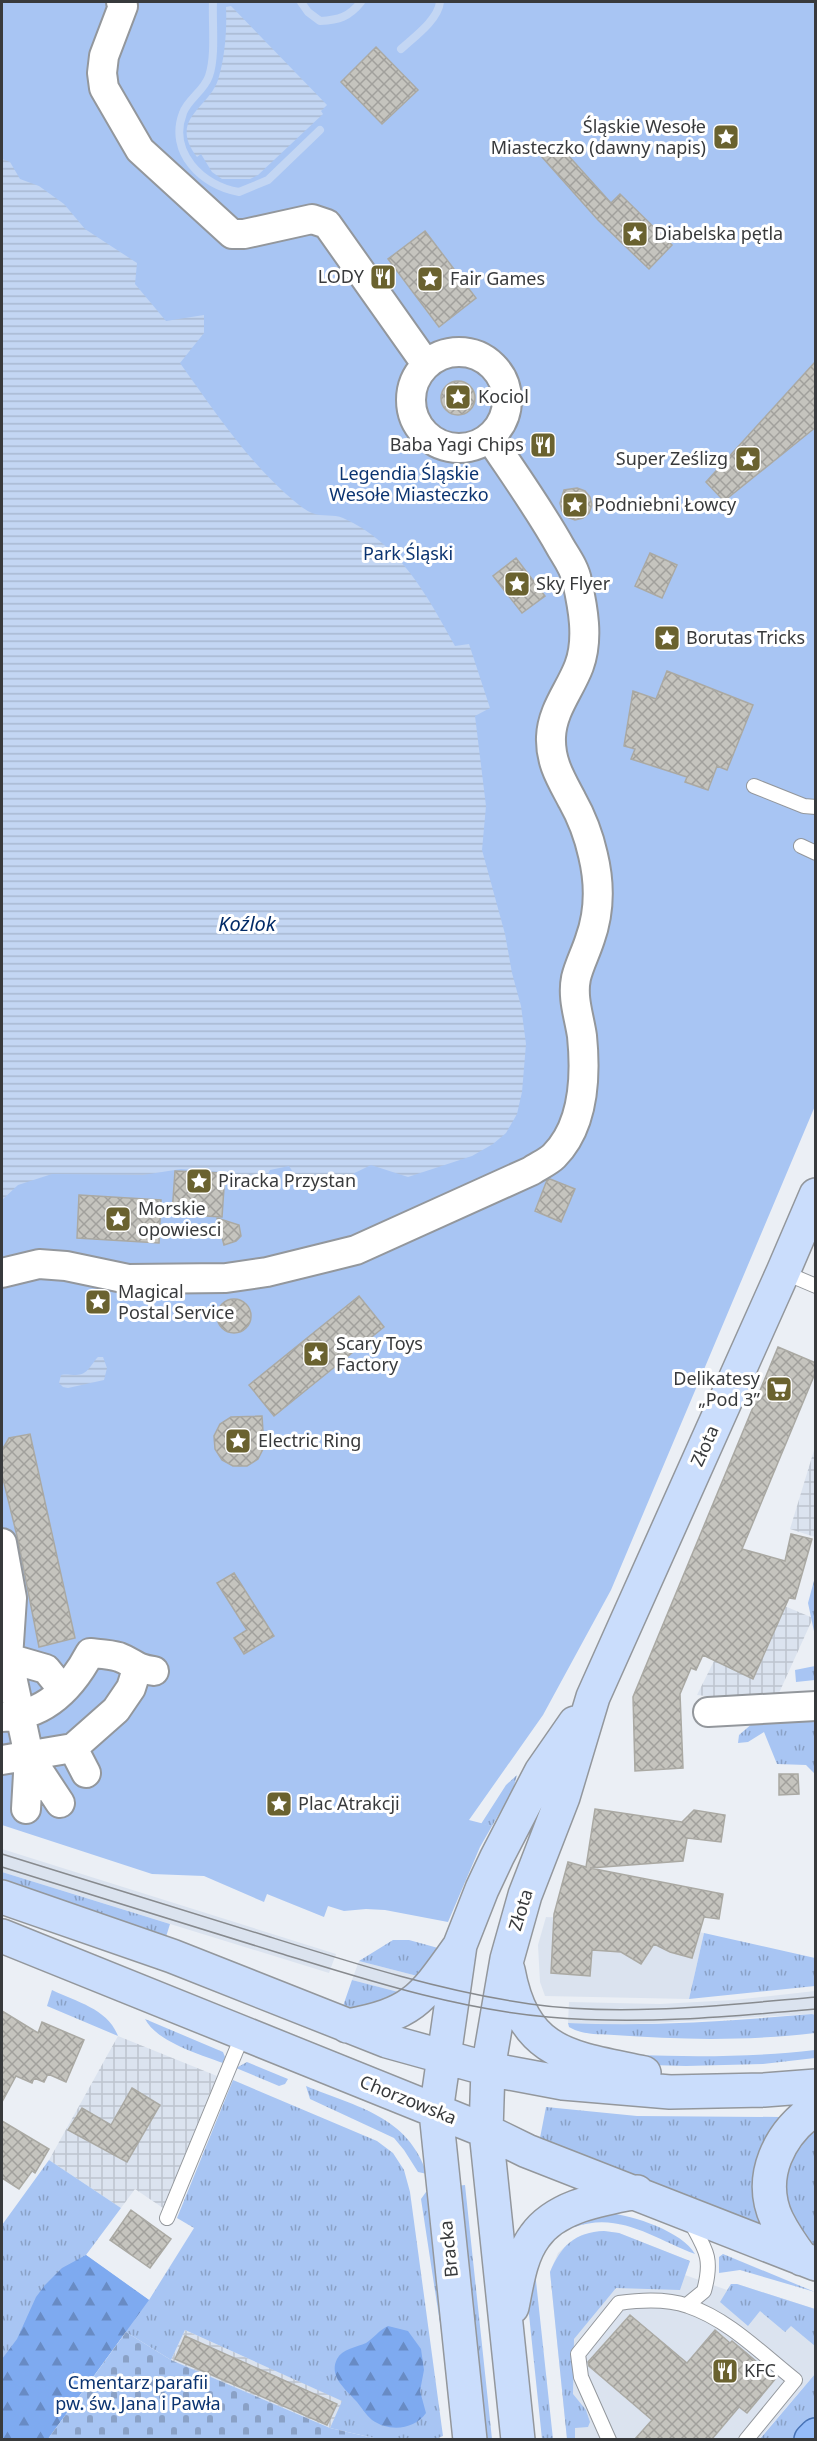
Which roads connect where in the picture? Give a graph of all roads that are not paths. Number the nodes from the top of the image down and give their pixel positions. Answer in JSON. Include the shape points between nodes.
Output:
{"nodes":[{"id":1,"x":121,"y":2,"type":"edge"},
{"id":2,"x":426,"y":364,"type":"junction"},
{"id":3,"x":490,"y":438,"type":"junction"},
{"id":4,"x":754,"y":786,"type":"dead end"},
{"id":5,"x":816,"y":807,"type":"edge"},
{"id":6,"x":801,"y":846,"type":"dead end"},
{"id":7,"x":816,"y":853,"type":"edge"},
{"id":8,"x":816,"y":1195,"type":"edge"},
{"id":9,"x":783,"y":1272,"type":"junction"},
{"id":10,"x":2,"y":1273,"type":"edge"},
{"id":11,"x":816,"y":1286,"type":"edge"},
{"id":12,"x":2,"y":1543,"type":"edge"},
{"id":13,"x":4,"y":1656,"type":"edge"},
{"id":14,"x":63,"y":1690,"type":"junction"},
{"id":15,"x":593,"y":1697,"type":"junction"},
{"id":16,"x":816,"y":1706,"type":"edge"},
{"id":17,"x":708,"y":1712,"type":"dead end"},
{"id":18,"x":11,"y":1717,"type":"edge"},
{"id":19,"x":73,"y":1748,"type":"junction"},
{"id":20,"x":29,"y":1756,"type":"junction"},
{"id":21,"x":2,"y":1760,"type":"edge"},
{"id":22,"x":86,"y":1773,"type":"dead end"},
{"id":23,"x":60,"y":1803,"type":"dead end"},
{"id":24,"x":26,"y":1809,"type":"dead end"},
{"id":25,"x":2,"y":1897,"type":"edge"},
{"id":26,"x":2,"y":1936,"type":"edge"},
{"id":27,"x":460,"y":1945,"type":"junction"},
{"id":28,"x":507,"y":1962,"type":"junction"},
{"id":29,"x":347,"y":2026,"type":"junction"},
{"id":30,"x":243,"y":2034,"type":"junction"},
{"id":31,"x":444,"y":2058,"type":"junction"},
{"id":32,"x":488,"y":2068,"type":"junction"},
{"id":33,"x":816,"y":2086,"type":"edge"},
{"id":34,"x":733,"y":2091,"type":"junction"},
{"id":35,"x":816,"y":2108,"type":"edge"},
{"id":36,"x":436,"y":2112,"type":"junction"},
{"id":37,"x":486,"y":2131,"type":"junction"},
{"id":38,"x":637,"y":2192,"type":"junction"},
{"id":39,"x":684,"y":2211,"type":"junction"},
{"id":40,"x":168,"y":2218,"type":"dead end"},
{"id":41,"x":809,"y":2262,"type":"edge"},
{"id":42,"x":687,"y":2305,"type":"junction"},
{"id":43,"x":506,"y":2332,"type":"junction"},
{"id":44,"x":816,"y":2435,"type":"edge"},
{"id":45,"x":470,"y":2439,"type":"edge"},
{"id":46,"x":518,"y":2439,"type":"edge"},
{"id":47,"x":609,"y":2439,"type":"edge"},
{"id":48,"x":746,"y":2439,"type":"edge"},
{"id":49,"x":811,"y":2439,"type":"edge"}],
"edges":[{"from":1,"to":2,"type":"street","via":[[123,6],[104,56],[104,88],[140,150],[232,234],[312,219],[327,224]]},
{"from":2,"to":3,"type":"street","via":[[411,391],[415,421],[424,434],[451,448],[466,448]]},
{"from":2,"to":3,"type":"street","via":[[456,351],[488,360],[500,372],[508,404],[503,420]]},
{"from":3,"to":10,"type":"street","via":[[569,563],[577,579],[584,618],[585,642],[579,666],[558,707],[551,735],[552,757],[560,781],[573,801],[593,854],[599,898],[597,916],[576,977],[583,1084],[574,1123],[565,1141],[553,1157],[531,1171],[356,1250],[299,1266],[191,1280],[128,1279],[39,1264]]},
{"from":4,"to":5,"type":"lane"},
{"from":6,"to":7,"type":"lane"},
{"from":8,"to":9,"type":"main road","name":"Złota"},
{"from":9,"to":11,"type":"lane"},
{"from":9,"to":15,"type":"main road","name":"Złota"},
{"from":12,"to":13,"type":"street","via":[[12,1598]]},
{"from":13,"to":14,"type":"street","via":[[46,1668]]},
{"from":13,"to":18,"type":"street"},
{"from":14,"to":18,"type":"street","via":[[49,1703]]},
{"from":14,"to":19,"type":"street","via":[[78,1676],[90,1653],[121,1658],[145,1670],[131,1688],[121,1716]]},
{"from":15,"to":27,"type":"main road","name":"Złota","via":[[541,1772],[482,1889]]},
{"from":15,"to":28,"type":"main road","name":"Złota","via":[[562,1797],[525,1895]]},
{"from":16,"to":17,"type":"street"},
{"from":18,"to":20,"type":"street"},
{"from":19,"to":20,"type":"street"},
{"from":19,"to":22,"type":"street"},
{"from":20,"to":21,"type":"street"},
{"from":20,"to":23,"type":"street"},
{"from":20,"to":24,"type":"street"},
{"from":25,"to":29,"type":"main road","via":[[172,1956]]},
{"from":26,"to":30,"type":"main road","name":"Chorzowska"},
{"from":27,"to":29,"type":"main road","name":"Złota","via":[[416,2002],[377,2021]]},
{"from":27,"to":31,"type":"main road","name":"Złota"},
{"from":28,"to":32,"type":"main road","name":"Złota"},
{"from":28,"to":34,"type":"main road","via":[[515,2002],[527,2025],[565,2055]]},
{"from":29,"to":31,"type":"main road"},
{"from":30,"to":36,"type":"main road","name":"Chorzowska"},
{"from":30,"to":40,"type":"lane"},
{"from":31,"to":32,"type":"main road"},
{"from":31,"to":36,"type":"main road","name":"Bracka"},
{"from":32,"to":34,"type":"main road","via":[[617,2089]]},
{"from":32,"to":37,"type":"main road","name":"Złota"},
{"from":33,"to":34,"type":"main road"},
{"from":35,"to":41,"type":"main road","via":[[789,2131],[771,2166],[769,2186],[776,2219]]},
{"from":36,"to":37,"type":"main road","name":"Chorzowska"},
{"from":36,"to":45,"type":"main road","name":"Bracka"},
{"from":37,"to":38,"type":"main road","name":"Chorzowska","via":[[527,2151]]},
{"from":37,"to":43,"type":"main road"},
{"from":38,"to":39,"type":"main road","name":"Chorzowska"},
{"from":38,"to":43,"type":"main road","via":[[577,2206],[534,2237],[520,2268]]},
{"from":39,"to":41,"type":"main road","name":"Chorzowska"},
{"from":39,"to":42,"type":"lane","via":[[709,2263],[704,2291]]},
{"from":42,"to":47,"type":"lane","via":[[640,2300],[619,2303],[578,2354],[581,2377]]},
{"from":42,"to":48,"type":"lane","via":[[718,2319],[795,2380]]},
{"from":43,"to":46,"type":"main road"},
{"from":44,"to":49,"type":"main road"}]}
